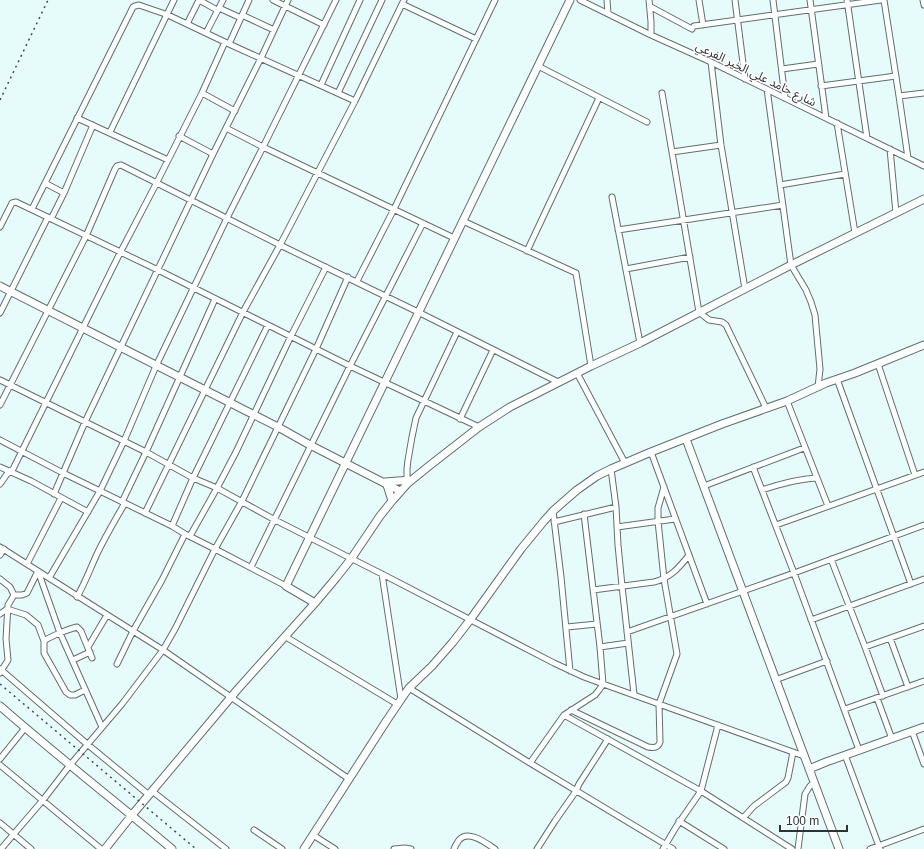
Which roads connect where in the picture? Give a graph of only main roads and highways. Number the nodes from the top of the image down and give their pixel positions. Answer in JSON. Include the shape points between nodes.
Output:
{"nodes":[{"id":1,"x":570,"y":0,"type":"edge"},
{"id":2,"x":924,"y":199,"type":"edge"},
{"id":3,"x":0,"y":286,"type":"edge"},
{"id":4,"x":924,"y":345,"type":"edge"},
{"id":5,"x":686,"y":439,"type":"junction"},
{"id":6,"x":346,"y":463,"type":"junction"},
{"id":7,"x":409,"y":480,"type":"junction"},
{"id":8,"x":385,"y":483,"type":"junction"},
{"id":9,"x":400,"y":491,"type":"junction"},
{"id":10,"x":392,"y":501,"type":"junction"},
{"id":11,"x":315,"y":603,"type":"junction"},
{"id":12,"x":0,"y":706,"type":"edge"},
{"id":13,"x":924,"y":727,"type":"edge"},
{"id":14,"x":810,"y":769,"type":"junction"},
{"id":15,"x":132,"y":815,"type":"junction"},
{"id":16,"x":105,"y":849,"type":"edge"},
{"id":17,"x":172,"y":849,"type":"edge"},
{"id":18,"x":304,"y":849,"type":"edge"},
{"id":19,"x":839,"y":849,"type":"edge"}],
"edges":[{"from":1,"to":6,"type":"main road"},
{"from":2,"to":7,"type":"main road","via":[[510,407]]},
{"from":3,"to":6,"type":"main road"},
{"from":4,"to":5,"type":"main road"},
{"from":5,"to":14,"type":"main road"},
{"from":5,"to":18,"type":"main road","via":[[597,476],[553,511],[532,535],[443,654],[409,688]]},
{"from":6,"to":8,"type":"main road"},
{"from":6,"to":11,"type":"main road","via":[[286,586]]},
{"from":7,"to":8,"type":"main road"},
{"from":7,"to":9,"type":"main road"},
{"from":8,"to":9,"type":"main road"},
{"from":8,"to":10,"type":"main road"},
{"from":9,"to":10,"type":"main road"},
{"from":10,"to":11,"type":"main road","via":[[351,559]]},
{"from":11,"to":15,"type":"main road","via":[[231,697]]},
{"from":12,"to":15,"type":"main road"},
{"from":13,"to":14,"type":"main road"},
{"from":14,"to":19,"type":"main road"},
{"from":15,"to":16,"type":"main road"},
{"from":15,"to":17,"type":"main road"}]}
